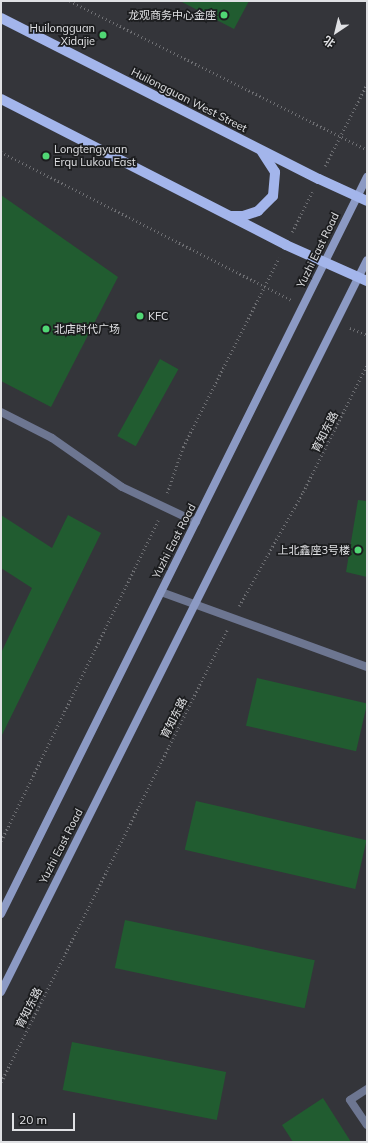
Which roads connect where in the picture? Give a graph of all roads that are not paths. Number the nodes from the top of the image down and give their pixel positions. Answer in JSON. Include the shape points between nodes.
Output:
{"nodes":[{"id":1,"x":1,"y":18,"type":"edge"},
{"id":2,"x":1,"y":99,"type":"edge"},
{"id":3,"x":254,"y":146,"type":"junction"},
{"id":4,"x":367,"y":177,"type":"edge"},
{"id":5,"x":362,"y":199,"type":"edge"},
{"id":6,"x":222,"y":212,"type":"junction"},
{"id":7,"x":367,"y":260,"type":"edge"},
{"id":8,"x":324,"y":263,"type":"junction"},
{"id":9,"x":362,"y":279,"type":"edge"},
{"id":10,"x":1,"y":412,"type":"edge"},
{"id":11,"x":196,"y":522,"type":"junction"},
{"id":12,"x":161,"y":592,"type":"junction"},
{"id":13,"x":195,"y":604,"type":"junction"},
{"id":14,"x":367,"y":667,"type":"edge"},
{"id":15,"x":1,"y":914,"type":"edge"},
{"id":16,"x":1,"y":992,"type":"edge"},
{"id":17,"x":367,"y":1089,"type":"edge"},
{"id":18,"x":367,"y":1125,"type":"edge"}],
"edges":[{"from":1,"to":3,"type":"main road","name":"Huilongguan West Street"},
{"from":2,"to":6,"type":"main road"},
{"from":3,"to":5,"type":"main road","name":"Huilongguan West Street"},
{"from":3,"to":6,"type":"main road","via":[[266,157],[274,172],[274,196],[264,207],[251,215],[236,216]]},
{"from":4,"to":5,"type":"main road","name":"Yuzhi East Road"},
{"from":5,"to":8,"type":"main road","name":"Yuzhi East Road"},
{"from":6,"to":8,"type":"main road"},
{"from":7,"to":9,"type":"main road","name":"Yuzhi East Road"},
{"from":8,"to":9,"type":"main road"},
{"from":8,"to":11,"type":"main road","name":"Yuzhi East Road"},
{"from":9,"to":13,"type":"main road","name":"Yuzhi East Road"},
{"from":10,"to":11,"type":"street","via":[[52,438],[122,487]]},
{"from":11,"to":12,"type":"main road","name":"Yuzhi East Road"},
{"from":12,"to":13,"type":"street"},
{"from":12,"to":15,"type":"main road","name":"Yuzhi East Road"},
{"from":13,"to":14,"type":"street"},
{"from":13,"to":16,"type":"main road","name":"Yuzhi East Road"},
{"from":17,"to":18,"type":"street","via":[[350,1100]]}]}
